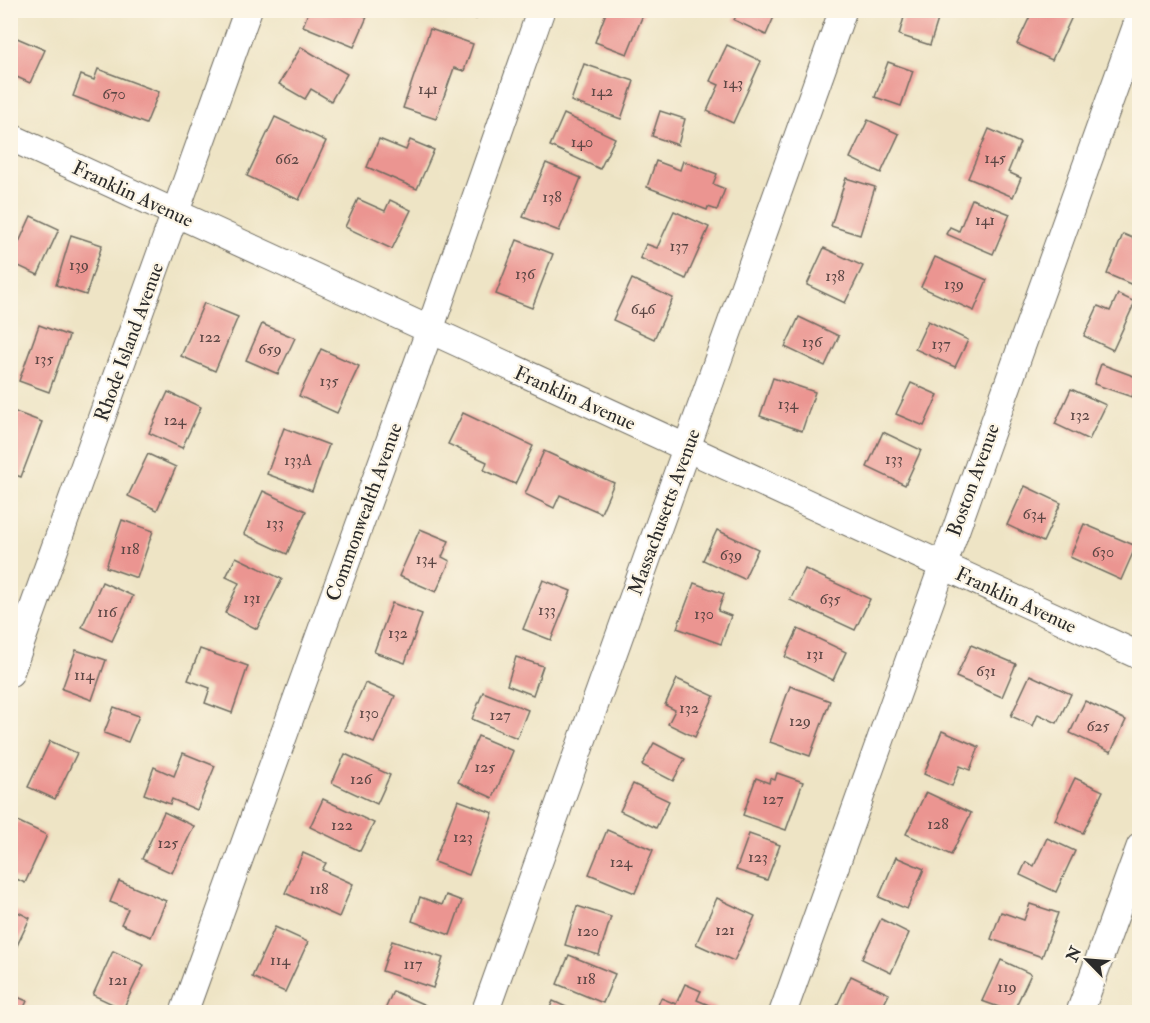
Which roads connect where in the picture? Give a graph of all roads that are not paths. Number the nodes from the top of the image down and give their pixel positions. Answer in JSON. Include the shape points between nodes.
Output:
{"nodes":[{"id":1,"x":248,"y":10,"type":"edge"},
{"id":2,"x":541,"y":10,"type":"edge"},
{"id":3,"x":843,"y":10,"type":"edge"},
{"id":4,"x":1140,"y":16,"type":"edge"},
{"id":5,"x":10,"y":137,"type":"edge"},
{"id":6,"x":175,"y":213,"type":"junction"},
{"id":7,"x":429,"y":332,"type":"junction"},
{"id":8,"x":687,"y":449,"type":"junction"},
{"id":9,"x":942,"y":566,"type":"junction"},
{"id":10,"x":1140,"y":656,"type":"edge"},
{"id":11,"x":10,"y":673,"type":"edge"},
{"id":12,"x":1140,"y":847,"type":"edge"},
{"id":13,"x":184,"y":1012,"type":"edge"},
{"id":14,"x":485,"y":1012,"type":"edge"},
{"id":15,"x":783,"y":1012,"type":"edge"},
{"id":16,"x":1080,"y":1012,"type":"edge"}],
"edges":[{"from":1,"to":6,"type":"street","name":"Rhode Island Avenue"},
{"from":2,"to":7,"type":"street","name":"Commonwealth Avenue"},
{"from":3,"to":8,"type":"street","name":"Massachusetts Avenue"},
{"from":4,"to":9,"type":"street","name":"Boston Avenue"},
{"from":5,"to":6,"type":"street","name":"Franklin Avenue"},
{"from":6,"to":7,"type":"street","name":"Franklin Avenue"},
{"from":6,"to":11,"type":"street","name":"Rhode Island Avenue"},
{"from":7,"to":8,"type":"street","name":"Franklin Avenue"},
{"from":7,"to":13,"type":"street","name":"Commonwealth Avenue"},
{"from":8,"to":9,"type":"street","name":"Franklin Avenue"},
{"from":8,"to":14,"type":"street","name":"Massachusetts Avenue"},
{"from":9,"to":10,"type":"street","name":"Franklin Avenue"},
{"from":9,"to":15,"type":"street","name":"Boston Avenue"},
{"from":12,"to":16,"type":"street"}]}
